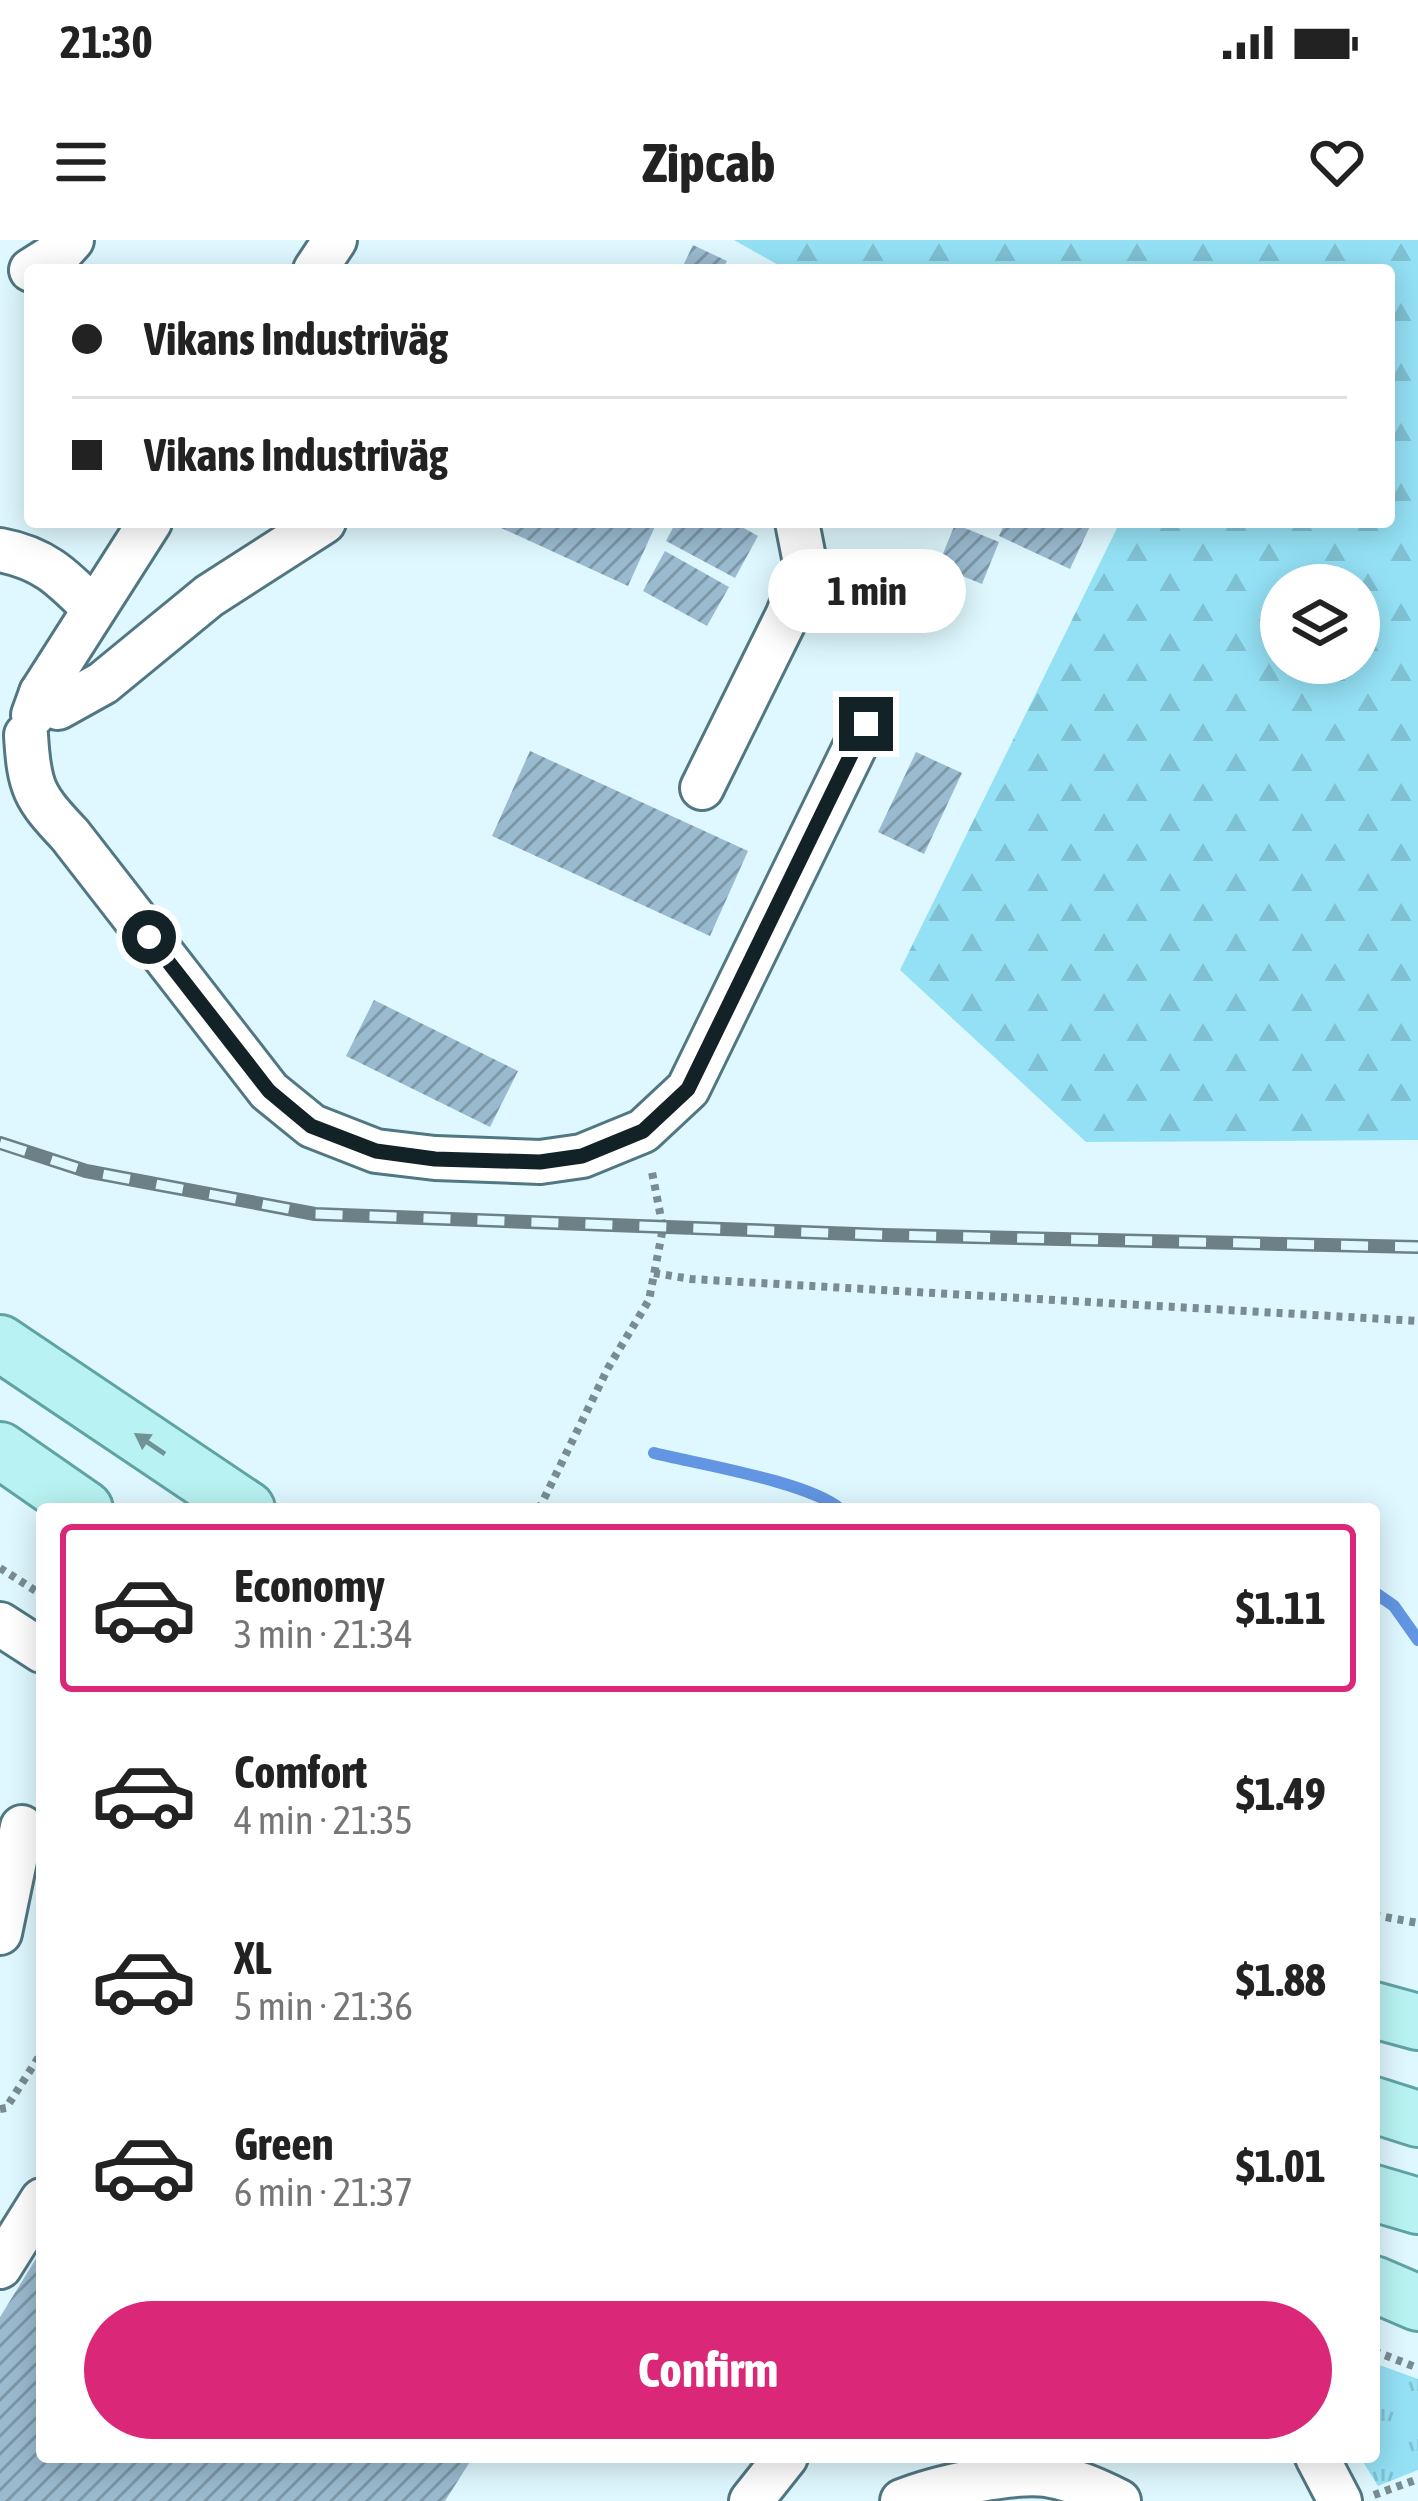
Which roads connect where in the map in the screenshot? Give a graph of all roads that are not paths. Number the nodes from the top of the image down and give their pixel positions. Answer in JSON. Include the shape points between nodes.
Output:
{"nodes":[{"id":1,"x":71,"y":240,"type":"edge"},
{"id":2,"x":40,"y":264,"type":"edge"},
{"id":3,"x":146,"y":528,"type":"edge"},
{"id":4,"x":315,"y":528,"type":"edge"},
{"id":5,"x":798,"y":528,"type":"edge"},
{"id":6,"x":0,"y":550,"type":"edge"},
{"id":7,"x":93,"y":608,"type":"junction"},
{"id":8,"x":41,"y":693,"type":"junction"},
{"id":9,"x":866,"y":724,"type":"dead end"},
{"id":10,"x":13,"y":730,"type":"edge"},
{"id":11,"x":702,"y":788,"type":"dead end"},
{"id":12,"x":0,"y":1343,"type":"edge"},
{"id":13,"x":0,"y":1450,"type":"edge"},
{"id":14,"x":76,"y":1503,"type":"edge"},
{"id":15,"x":238,"y":1503,"type":"edge"},
{"id":16,"x":0,"y":1624,"type":"edge"},
{"id":17,"x":36,"y":1647,"type":"edge"},
{"id":18,"x":21,"y":1818,"type":"edge"},
{"id":19,"x":0,"y":1933,"type":"edge"},
{"id":20,"x":1380,"y":2012,"type":"edge"},
{"id":21,"x":1418,"y":2022,"type":"edge"},
{"id":22,"x":1380,"y":2107,"type":"edge"},
{"id":23,"x":1418,"y":2119,"type":"edge"},
{"id":24,"x":1380,"y":2194,"type":"edge"},
{"id":25,"x":1418,"y":2206,"type":"edge"},
{"id":26,"x":36,"y":2209,"type":"edge"},
{"id":27,"x":0,"y":2266,"type":"edge"},
{"id":28,"x":1380,"y":2286,"type":"edge"},
{"id":29,"x":1418,"y":2302,"type":"edge"},
{"id":30,"x":781,"y":2463,"type":"edge"},
{"id":31,"x":1319,"y":2463,"type":"edge"},
{"id":32,"x":752,"y":2501,"type":"edge"},
{"id":33,"x":902,"y":2501,"type":"edge"},
{"id":34,"x":1119,"y":2501,"type":"edge"},
{"id":35,"x":1340,"y":2501,"type":"edge"}],
"edges":[{"from":1,"to":2,"type":"street"},
{"from":3,"to":7,"type":"street"},
{"from":4,"to":8,"type":"street","via":[[209,596],[103,683],[58,708]]},
{"from":5,"to":11,"type":"street","via":[[806,568]]},
{"from":6,"to":7,"type":"street","via":[[56,571]]},
{"from":7,"to":8,"type":"street"},
{"from":8,"to":10,"type":"street"},
{"from":9,"to":10,"type":"street","via":[[688,1089],[643,1131],[582,1156],[540,1162],[376,1151],[311,1126],[269,1091],[38,801]]},
{"from":15,"to":12,"type":"main road","one_way":true},
{"from":13,"to":14,"type":"main road"},
{"from":16,"to":17,"type":"street"},
{"from":18,"to":19,"type":"street"},
{"from":20,"to":21,"type":"main road"},
{"from":22,"to":23,"type":"main road"},
{"from":24,"to":25,"type":"main road"},
{"from":26,"to":27,"type":"street"},
{"from":28,"to":29,"type":"main road"},
{"from":30,"to":32,"type":"street"},
{"from":31,"to":35,"type":"street"},
{"from":33,"to":34,"type":"street","via":[[1041,2474]]}]}
